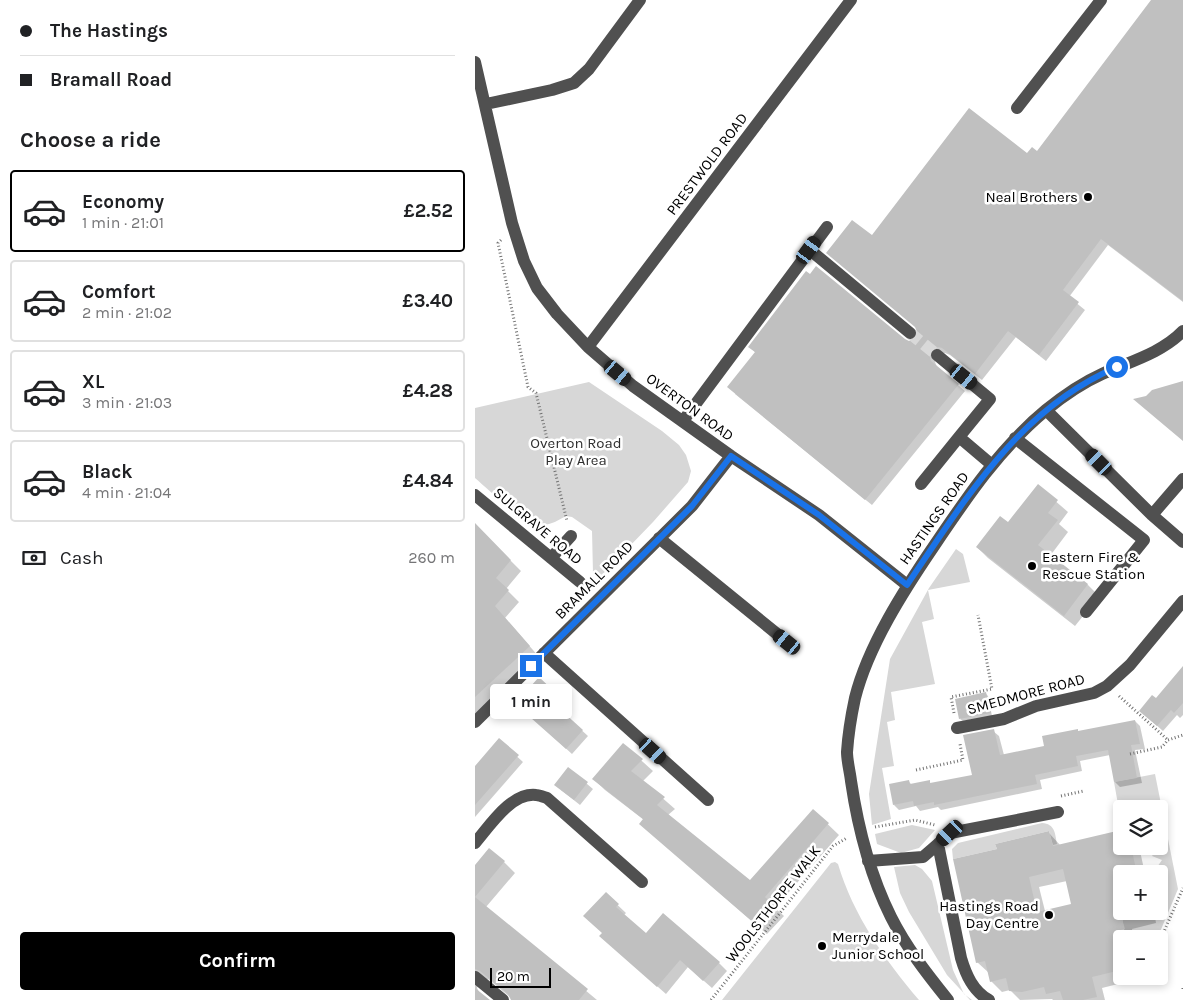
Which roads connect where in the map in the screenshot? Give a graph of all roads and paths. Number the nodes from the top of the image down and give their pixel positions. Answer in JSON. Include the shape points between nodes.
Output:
{"nodes":[{"id":1,"x":640,"y":0,"type":"edge"},
{"id":2,"x":851,"y":0,"type":"edge"},
{"id":3,"x":1101,"y":0,"type":"edge"},
{"id":4,"x":475,"y":62,"type":"edge"},
{"id":5,"x":486,"y":104,"type":"junction"},
{"id":6,"x":1017,"y":108,"type":"dead end"},
{"id":7,"x":512,"y":223,"type":"junction"},
{"id":8,"x":827,"y":227,"type":"dead end"},
{"id":9,"x":809,"y":250,"type":"junction"},
{"id":10,"x":1183,"y":331,"type":"edge"},
{"id":11,"x":910,"y":333,"type":"tunnel mouth"},
{"id":12,"x":588,"y":348,"type":"junction"},
{"id":13,"x":937,"y":355,"type":"tunnel mouth"},
{"id":14,"x":1046,"y":410,"type":"junction"},
{"id":15,"x":683,"y":422,"type":"junction"},
{"id":16,"x":959,"y":437,"type":"junction"},
{"id":17,"x":1015,"y":438,"type":"junction"},
{"id":18,"x":731,"y":456,"type":"junction"},
{"id":19,"x":992,"y":465,"type":"junction"},
{"id":20,"x":1183,"y":479,"type":"edge"},
{"id":21,"x":921,"y":484,"type":"dead end"},
{"id":22,"x":475,"y":495,"type":"edge"},
{"id":23,"x":1152,"y":515,"type":"junction"},
{"id":24,"x":571,"y":536,"type":"joint"},
{"id":25,"x":659,"y":538,"type":"junction"},
{"id":26,"x":1183,"y":542,"type":"edge"},
{"id":27,"x":551,"y":558,"type":"junction"},
{"id":28,"x":580,"y":582,"type":"dead end"},
{"id":29,"x":907,"y":585,"type":"junction"},
{"id":30,"x":1183,"y":601,"type":"edge"},
{"id":31,"x":1086,"y":612,"type":"dead end"},
{"id":32,"x":978,"y":615,"type":"dead end"},
{"id":33,"x":787,"y":642,"type":"dead end"},
{"id":34,"x":544,"y":653,"type":"junction"},
{"id":35,"x":1107,"y":686,"type":"junction"},
{"id":36,"x":475,"y":722,"type":"edge"},
{"id":37,"x":957,"y":728,"type":"junction"},
{"id":38,"x":1183,"y":735,"type":"edge"},
{"id":39,"x":1168,"y":740,"type":"junction"},
{"id":40,"x":1130,"y":754,"type":"dead end"},
{"id":41,"x":916,"y":770,"type":"dead end"},
{"id":42,"x":708,"y":800,"type":"dead end"},
{"id":43,"x":1058,"y":812,"type":"dead end"},
{"id":44,"x":860,"y":829,"type":"junction"},
{"id":45,"x":475,"y":843,"type":"edge"},
{"id":46,"x":938,"y":844,"type":"junction"},
{"id":47,"x":868,"y":861,"type":"junction"},
{"id":48,"x":642,"y":882,"type":"dead end"},
{"id":49,"x":1183,"y":888,"type":"edge"},
{"id":50,"x":1165,"y":930,"type":"edge"},
{"id":51,"x":475,"y":977,"type":"edge"},
{"id":52,"x":503,"y":1000,"type":"edge"},
{"id":53,"x":711,"y":1000,"type":"edge"},
{"id":54,"x":948,"y":1000,"type":"edge"},
{"id":55,"x":989,"y":1000,"type":"edge"}],
"edges":[{"from":1,"to":5,"type":"street","via":[[589,69],[574,82]]},
{"from":2,"to":12,"type":"street","name":"PRESTWOLD ROAD"},
{"from":3,"to":6,"type":"street"},
{"from":4,"to":5,"type":"street","name":"OVERTON ROAD"},
{"from":5,"to":7,"type":"street","name":"OVERTON ROAD"},
{"from":7,"to":12,"type":"street","name":"OVERTON ROAD","via":[[537,288]]},
{"from":7,"to":24,"type":"path","via":[[499,244],[528,386],[536,393]]},
{"from":8,"to":9,"type":"street"},
{"from":9,"to":11,"type":"street"},
{"from":9,"to":15,"type":"street"},
{"from":10,"to":14,"type":"street","name":"HASTINGS ROAD","via":[[1153,352],[1099,375]]},
{"from":12,"to":15,"type":"street","name":"OVERTON ROAD"},
{"from":13,"to":16,"type":"street","via":[[990,399]]},
{"from":14,"to":17,"type":"street","name":"HASTINGS ROAD"},
{"from":14,"to":23,"type":"street"},
{"from":15,"to":18,"type":"street","name":"OVERTON ROAD"},
{"from":16,"to":19,"type":"street"},
{"from":16,"to":21,"type":"street"},
{"from":17,"to":19,"type":"street","name":"HASTINGS ROAD"},
{"from":17,"to":31,"type":"street","via":[[1144,540]]},
{"from":18,"to":25,"type":"street","name":"BRAMALL ROAD","via":[[692,506]]},
{"from":18,"to":29,"type":"street","name":"OVERTON ROAD","via":[[819,515]]},
{"from":19,"to":29,"type":"street","name":"HASTINGS ROAD"},
{"from":20,"to":23,"type":"street"},
{"from":22,"to":27,"type":"street","name":"SULGRAVE ROAD"},
{"from":23,"to":26,"type":"street"},
{"from":24,"to":27,"type":"street"},
{"from":25,"to":33,"type":"street"},
{"from":25,"to":34,"type":"street","name":"BRAMALL ROAD"},
{"from":27,"to":28,"type":"street","name":"SULGRAVE ROAD"},
{"from":29,"to":44,"type":"street","name":"HASTINGS ROAD","via":[[873,649],[855,698],[847,752]]},
{"from":30,"to":35,"type":"street","name":"SMEDMORE ROAD","via":[[1130,665]]},
{"from":32,"to":37,"type":"path","via":[[991,689],[951,697]]},
{"from":34,"to":36,"type":"street","name":"BRAMALL ROAD"},
{"from":34,"to":42,"type":"street"},
{"from":35,"to":37,"type":"street","name":"SMEDMORE ROAD","via":[[1094,693],[1036,706],[1004,719]]},
{"from":35,"to":39,"type":"path"},
{"from":37,"to":41,"type":"path","via":[[963,760]]},
{"from":38,"to":39,"type":"path"},
{"from":39,"to":40,"type":"path","via":[[1162,747]]},
{"from":43,"to":46,"type":"street","via":[[950,833]]},
{"from":44,"to":47,"type":"street","name":"HASTINGS ROAD"},
{"from":44,"to":53,"type":"path","name":"WOOLSTHORPE WALK","via":[[833,846]]},
{"from":45,"to":48,"type":"street","via":[[507,805],[534,794],[547,798],[561,809]]},
{"from":46,"to":47,"type":"street","via":[[923,856]]},
{"from":46,"to":55,"type":"street","via":[[961,958],[967,976],[980,995]]},
{"from":47,"to":54,"type":"street","name":"HASTINGS ROAD","via":[[891,917],[924,970]]},
{"from":49,"to":50,"type":"path"},
{"from":51,"to":52,"type":"street"}]}
